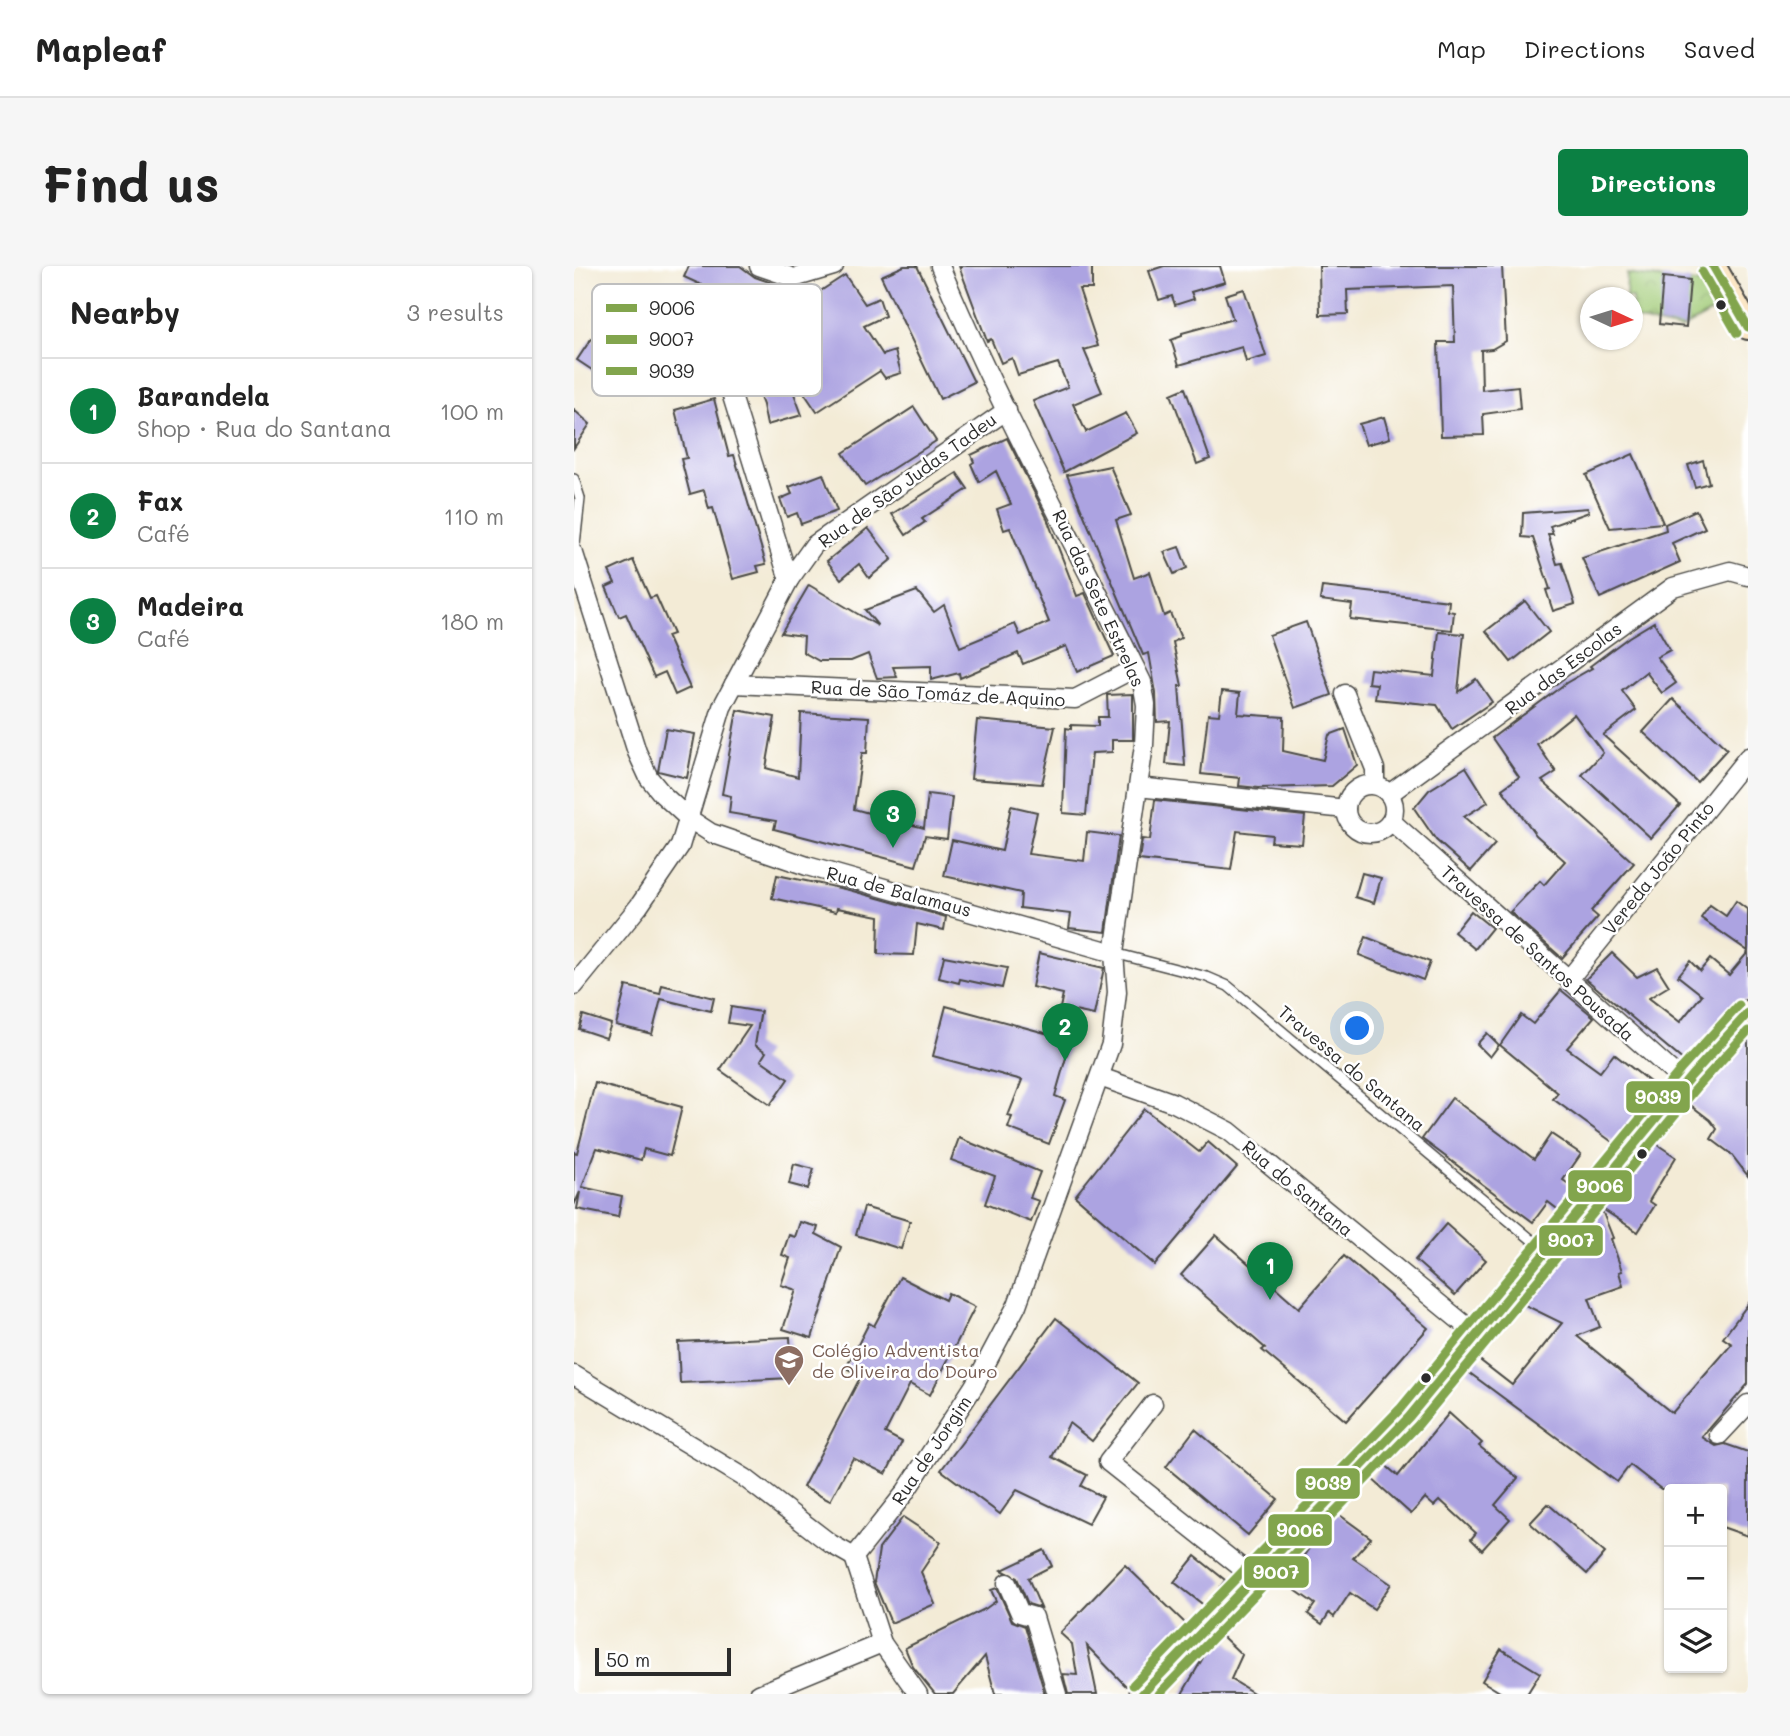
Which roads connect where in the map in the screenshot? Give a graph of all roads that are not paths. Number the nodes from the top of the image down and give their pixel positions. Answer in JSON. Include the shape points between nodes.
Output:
{"nodes":[{"id":1,"x":759,"y":266,"type":"edge"},
{"id":2,"x":834,"y":266,"type":"edge"},
{"id":3,"x":940,"y":266,"type":"edge"},
{"id":4,"x":1713,"y":266,"type":"edge"},
{"id":5,"x":1748,"y":327,"type":"edge"},
{"id":6,"x":732,"y":396,"type":"edge"},
{"id":7,"x":1007,"y":410,"type":"junction"},
{"id":8,"x":574,"y":479,"type":"edge"},
{"id":9,"x":574,"y":554,"type":"edge"},
{"id":10,"x":1748,"y":576,"type":"edge"},
{"id":11,"x":789,"y":580,"type":"junction"},
{"id":12,"x":1136,"y":668,"type":"junction"},
{"id":13,"x":734,"y":684,"type":"junction"},
{"id":14,"x":1345,"y":694,"type":"dead end"},
{"id":15,"x":1748,"y":757,"type":"edge"},
{"id":16,"x":1138,"y":788,"type":"junction"},
{"id":17,"x":1382,"y":790,"type":"junction"},
{"id":18,"x":1346,"y":809,"type":"junction"},
{"id":19,"x":688,"y":818,"type":"junction"},
{"id":20,"x":1391,"y":821,"type":"junction"},
{"id":21,"x":1114,"y":953,"type":"junction"},
{"id":22,"x":1569,"y":979,"type":"junction"},
{"id":23,"x":574,"y":986,"type":"edge"},
{"id":24,"x":1748,"y":1013,"type":"edge"},
{"id":25,"x":1100,"y":1077,"type":"junction"},
{"id":26,"x":1685,"y":1083,"type":"junction"},
{"id":27,"x":1546,"y":1252,"type":"junction"},
{"id":28,"x":1476,"y":1334,"type":"junction"},
{"id":29,"x":574,"y":1375,"type":"edge"},
{"id":30,"x":1153,"y":1404,"type":"dead end"},
{"id":31,"x":1748,"y":1404,"type":"edge"},
{"id":32,"x":1719,"y":1435,"type":"dead end"},
{"id":33,"x":854,"y":1557,"type":"junction"},
{"id":34,"x":1252,"y":1576,"type":"junction"},
{"id":35,"x":1007,"y":1583,"type":"dead end"},
{"id":36,"x":882,"y":1643,"type":"junction"},
{"id":37,"x":759,"y":1694,"type":"edge"},
{"id":38,"x":918,"y":1694,"type":"edge"},
{"id":39,"x":1057,"y":1694,"type":"edge"},
{"id":40,"x":1142,"y":1694,"type":"edge"}],
"edges":[{"from":1,"to":2,"type":"street","via":[[794,278]]},
{"from":3,"to":7,"type":"street","name":"Rua das Sete Estrelas"},
{"from":4,"to":5,"type":"street"},
{"from":6,"to":11,"type":"street"},
{"from":7,"to":11,"type":"street","name":"Rua de São Judas Tadeu","via":[[814,545]]},
{"from":7,"to":12,"type":"street","name":"Rua das Sete Estrelas"},
{"from":8,"to":9,"type":"lane","via":[[580,498]]},
{"from":9,"to":19,"type":"street","name":"Rua de Balamaus","via":[[637,752],[649,778]]},
{"from":10,"to":17,"type":"street","name":"Rua das Escolas","via":[[1730,571],[1673,587]]},
{"from":11,"to":13,"type":"street","name":"Rua de São Judas Tadeu"},
{"from":12,"to":13,"type":"street","name":"Rua de São Tomáz de Aquino","via":[[1075,699]]},
{"from":12,"to":16,"type":"street","name":"Rua das Sete Estrelas","via":[[1146,705]]},
{"from":13,"to":19,"type":"street","name":"Rua de São Judas Tadeu","via":[[722,707]]},
{"from":14,"to":17,"type":"street"},
{"from":15,"to":22,"type":"street","name":"Vereda João Pinto"},
{"from":16,"to":18,"type":"street"},
{"from":16,"to":21,"type":"street","name":"Rua das Sete Estrelas"},
{"from":17,"to":18,"type":"street","via":[[1355,791]]},
{"from":17,"to":20,"type":"street","via":[[1394,807]]},
{"from":18,"to":20,"type":"street","via":[[1351,824],[1364,833],[1380,832]]},
{"from":19,"to":21,"type":"street","name":"Rua de Balamaus","via":[[712,833],[807,866]]},
{"from":19,"to":23,"type":"street","name":"Rua de São Judas Tadeu","via":[[680,846],[639,906]]},
{"from":20,"to":22,"type":"street","name":"Travessa de Santos Pousada"},
{"from":21,"to":25,"type":"street","name":"Rua das Sete Estrelas","via":[[1117,992],[1111,1044]]},
{"from":21,"to":27,"type":"lane","name":"Travessa do Santana","via":[[1228,986]]},
{"from":22,"to":26,"type":"street","name":"Travessa de Santos Pousada"},
{"from":24,"to":26,"type":"street"},
{"from":25,"to":28,"type":"street","name":"Rua do Santana","via":[[1174,1103],[1229,1130]]},
{"from":25,"to":33,"type":"street","name":"Rua de Jorgim","via":[[1017,1304],[974,1386],[904,1494]]},
{"from":26,"to":27,"type":"street"},
{"from":27,"to":28,"type":"street"},
{"from":28,"to":34,"type":"street","via":[[1409,1417]]},
{"from":29,"to":33,"type":"street","via":[[745,1478]]},
{"from":30,"to":34,"type":"street","via":[[1108,1462]]},
{"from":31,"to":32,"type":"street"},
{"from":33,"to":36,"type":"street"},
{"from":34,"to":40,"type":"street"},
{"from":35,"to":39,"type":"street","via":[[1020,1613],[1034,1617]]},
{"from":36,"to":37,"type":"street"},
{"from":36,"to":38,"type":"street"}]}
